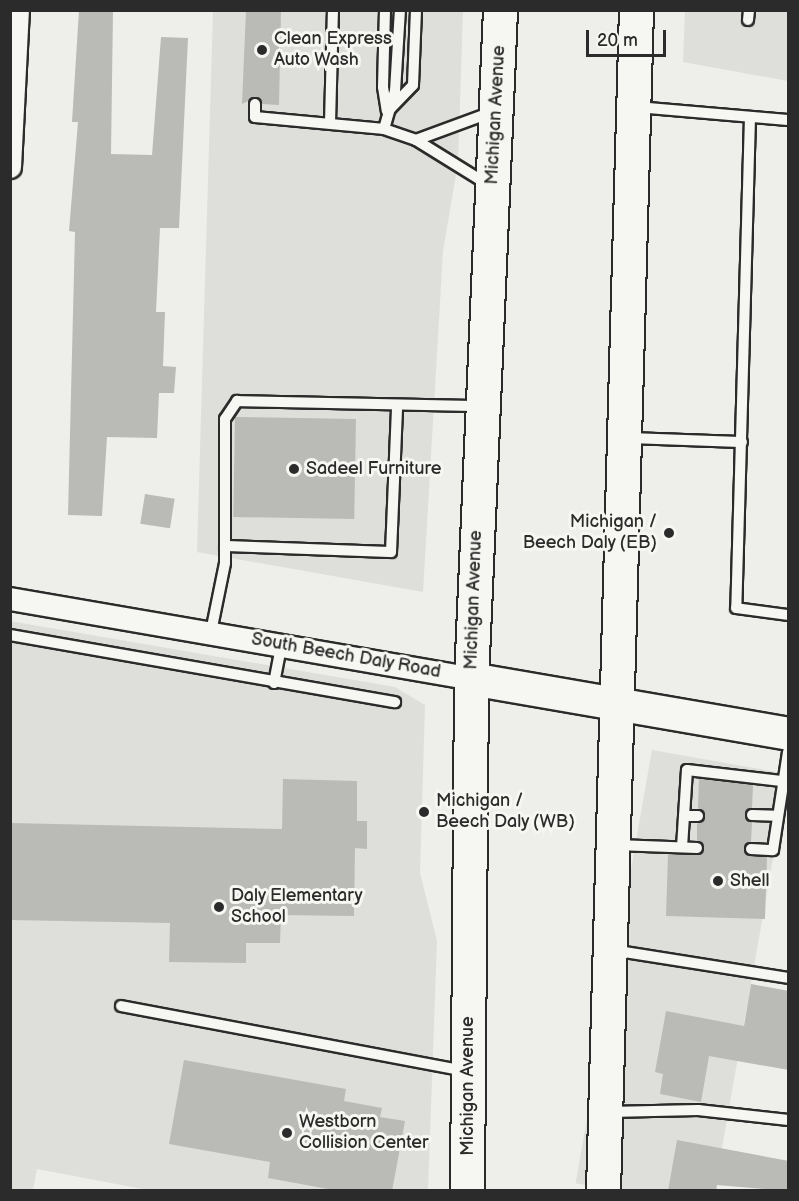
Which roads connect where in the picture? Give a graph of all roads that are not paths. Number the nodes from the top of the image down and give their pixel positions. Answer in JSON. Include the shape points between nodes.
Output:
{"nodes":[{"id":1,"x":18,"y":10,"type":"edge"},
{"id":2,"x":333,"y":10,"type":"edge"},
{"id":3,"x":385,"y":10,"type":"edge"},
{"id":4,"x":400,"y":10,"type":"edge"},
{"id":5,"x":416,"y":10,"type":"edge"},
{"id":6,"x":500,"y":10,"type":"edge"},
{"id":7,"x":636,"y":10,"type":"edge"},
{"id":8,"x":255,"y":104,"type":"dead end"},
{"id":9,"x":632,"y":106,"type":"junction"},
{"id":10,"x":496,"y":110,"type":"junction"},
{"id":11,"x":388,"y":111,"type":"junction"},
{"id":12,"x":750,"y":117,"type":"junction"},
{"id":13,"x":789,"y":120,"type":"edge"},
{"id":14,"x":330,"y":123,"type":"junction"},
{"id":15,"x":384,"y":129,"type":"junction"},
{"id":16,"x":416,"y":140,"type":"junction"},
{"id":17,"x":10,"y":166,"type":"edge"},
{"id":18,"x":493,"y":188,"type":"junction"},
{"id":19,"x":397,"y":406,"type":"junction"},
{"id":20,"x":483,"y":406,"type":"junction"},
{"id":21,"x":625,"y":438,"type":"junction"},
{"id":22,"x":742,"y":442,"type":"junction"},
{"id":23,"x":225,"y":546,"type":"junction"},
{"id":24,"x":10,"y":599,"type":"edge"},
{"id":25,"x":789,"y":615,"type":"edge"},
{"id":26,"x":211,"y":632,"type":"junction"},
{"id":27,"x":10,"y":635,"type":"edge"},
{"id":28,"x":281,"y":646,"type":"junction"},
{"id":29,"x":471,"y":679,"type":"junction"},
{"id":30,"x":274,"y":683,"type":"junction"},
{"id":31,"x":395,"y":702,"type":"dead end"},
{"id":32,"x":620,"y":704,"type":"junction"},
{"id":33,"x":788,"y":736,"type":"edge"},
{"id":34,"x":781,"y":781,"type":"junction"},
{"id":35,"x":752,"y":814,"type":"dead end"},
{"id":36,"x":684,"y":816,"type":"junction"},
{"id":37,"x":698,"y":816,"type":"dead end"},
{"id":38,"x":776,"y":816,"type":"junction"},
{"id":39,"x":615,"y":845,"type":"junction"},
{"id":40,"x":681,"y":847,"type":"junction"},
{"id":41,"x":697,"y":848,"type":"dead end"},
{"id":42,"x":751,"y":849,"type":"dead end"},
{"id":43,"x":612,"y":950,"type":"junction"},
{"id":44,"x":789,"y":978,"type":"edge"},
{"id":45,"x":121,"y":1006,"type":"dead end"},
{"id":46,"x":468,"y":1071,"type":"junction"},
{"id":47,"x":606,"y":1112,"type":"junction"},
{"id":48,"x":789,"y":1120,"type":"edge"},
{"id":49,"x":467,"y":1191,"type":"edge"},
{"id":50,"x":603,"y":1191,"type":"edge"}],
"edges":[{"from":1,"to":17,"type":"street"},
{"from":2,"to":14,"type":"lane"},
{"from":3,"to":11,"type":"lane","via":[[383,87]]},
{"from":4,"to":11,"type":"lane","via":[[395,91]]},
{"from":5,"to":11,"type":"lane","via":[[413,85]]},
{"from":6,"to":10,"type":"main road","name":"Michigan Avenue"},
{"from":7,"to":9,"type":"main road"},
{"from":8,"to":14,"type":"lane","via":[[255,117]]},
{"from":9,"to":12,"type":"lane"},
{"from":9,"to":21,"type":"main road"},
{"from":10,"to":16,"type":"lane"},
{"from":10,"to":18,"type":"main road","name":"Michigan Avenue"},
{"from":11,"to":15,"type":"lane"},
{"from":12,"to":13,"type":"lane"},
{"from":12,"to":22,"type":"lane"},
{"from":14,"to":15,"type":"lane"},
{"from":15,"to":16,"type":"lane"},
{"from":16,"to":18,"type":"lane"},
{"from":18,"to":20,"type":"main road","name":"Michigan Avenue"},
{"from":19,"to":20,"type":"lane"},
{"from":19,"to":23,"type":"lane","via":[[237,402],[225,419]]},
{"from":19,"to":23,"type":"lane","via":[[391,552]]},
{"from":20,"to":29,"type":"main road","name":"Michigan Avenue"},
{"from":21,"to":22,"type":"lane"},
{"from":21,"to":32,"type":"main road"},
{"from":22,"to":25,"type":"lane","via":[[736,608]]},
{"from":23,"to":26,"type":"lane"},
{"from":24,"to":26,"type":"street","name":"South Beech Daly Road"},
{"from":26,"to":28,"type":"street","name":"South Beech Daly Road"},
{"from":27,"to":30,"type":"lane"},
{"from":28,"to":29,"type":"street","name":"South Beech Daly Road"},
{"from":28,"to":30,"type":"lane"},
{"from":29,"to":32,"type":"main road","name":"South Beech Daly Road"},
{"from":29,"to":46,"type":"main road","name":"Michigan Avenue"},
{"from":30,"to":31,"type":"lane"},
{"from":32,"to":33,"type":"main road","name":"South Beech Daly Road"},
{"from":32,"to":39,"type":"main road"},
{"from":33,"to":34,"type":"lane"},
{"from":34,"to":36,"type":"lane","via":[[687,770]]},
{"from":34,"to":38,"type":"lane"},
{"from":35,"to":38,"type":"lane"},
{"from":36,"to":37,"type":"lane"},
{"from":36,"to":40,"type":"lane"},
{"from":38,"to":42,"type":"lane","via":[[773,850]]},
{"from":39,"to":40,"type":"lane"},
{"from":39,"to":43,"type":"main road"},
{"from":40,"to":41,"type":"lane"},
{"from":43,"to":44,"type":"lane"},
{"from":43,"to":47,"type":"main road"},
{"from":45,"to":46,"type":"lane"},
{"from":46,"to":49,"type":"main road","name":"Michigan Avenue"},
{"from":47,"to":48,"type":"lane","via":[[698,1110]]},
{"from":47,"to":50,"type":"main road"}]}
